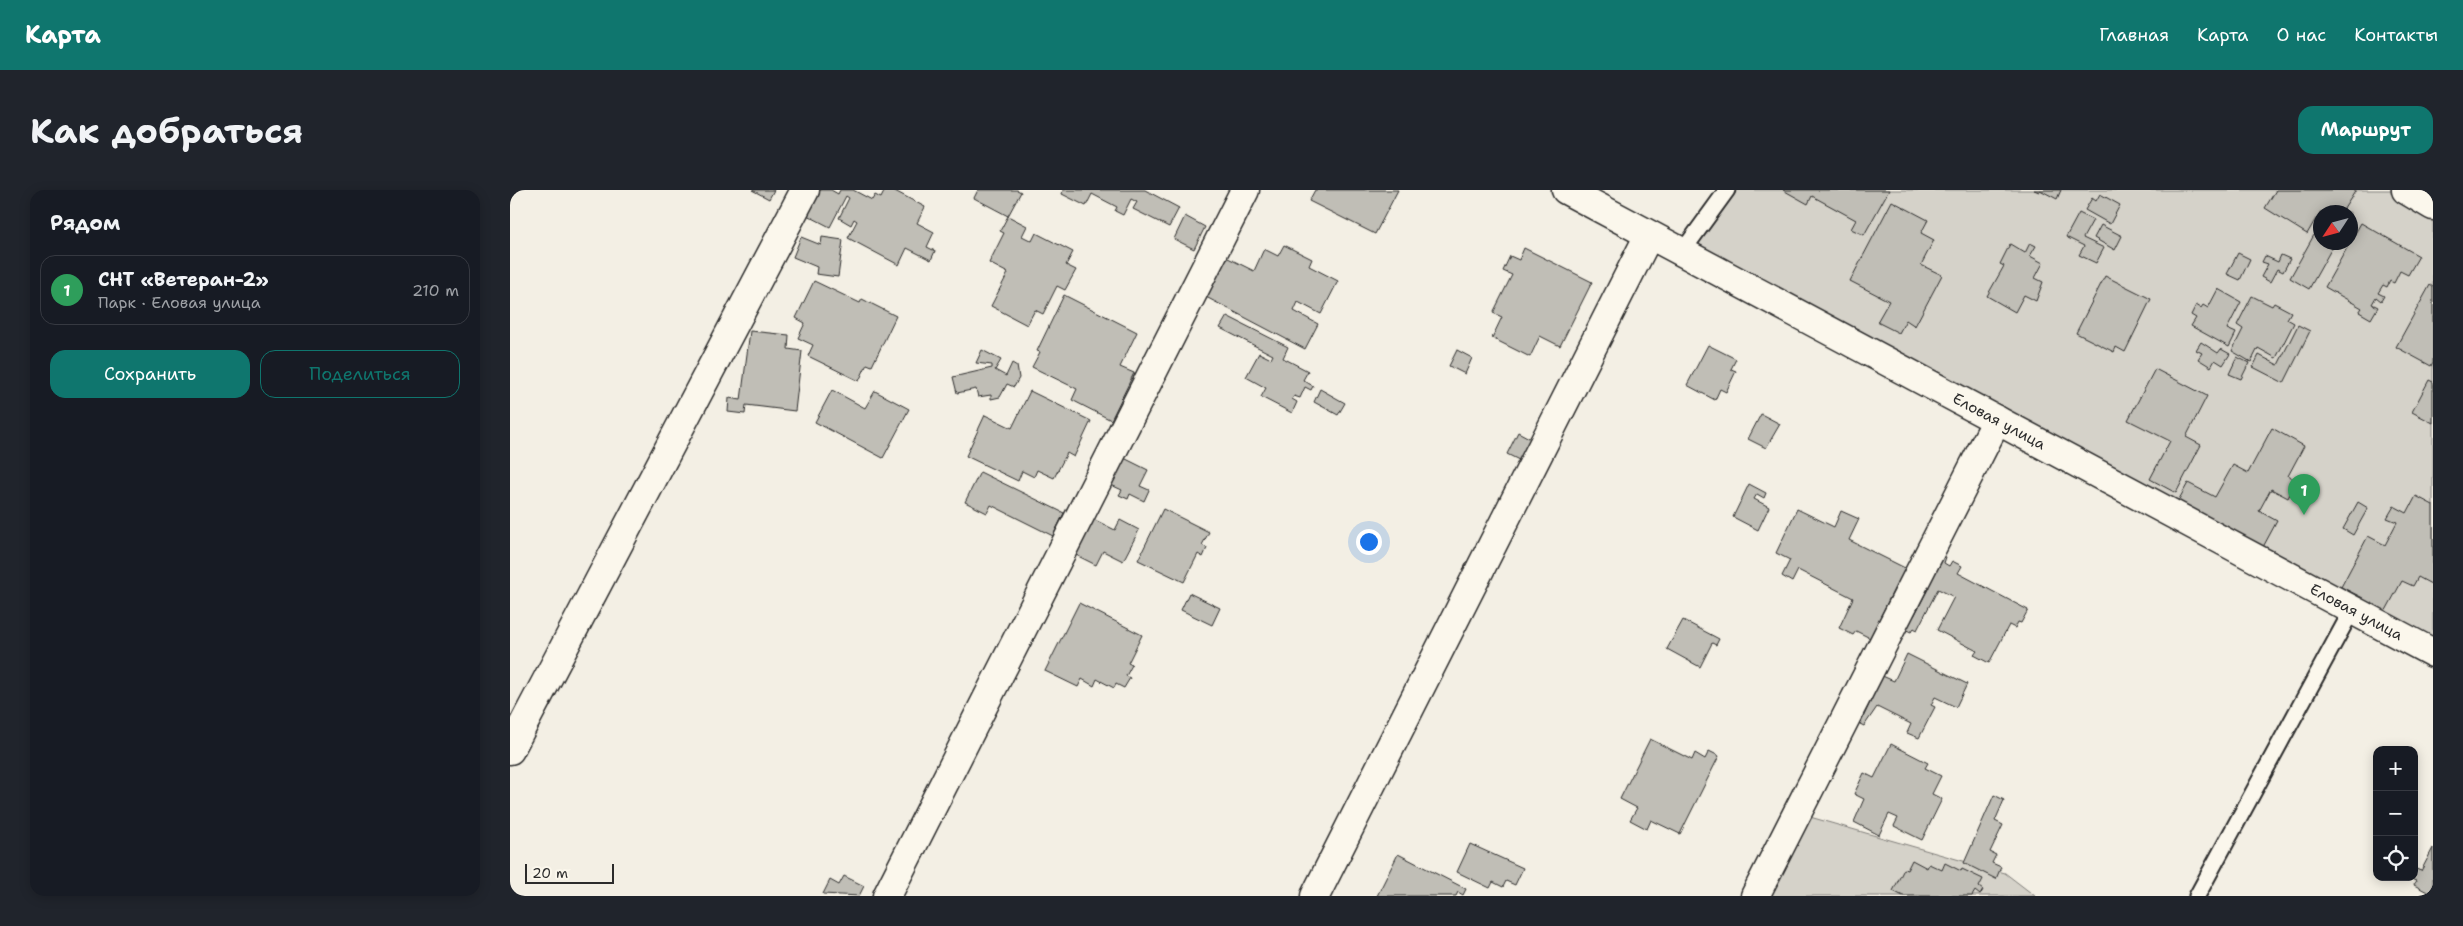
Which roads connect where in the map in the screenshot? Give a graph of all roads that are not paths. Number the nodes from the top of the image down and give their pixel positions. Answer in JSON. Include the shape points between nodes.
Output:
{"nodes":[{"id":1,"x":805,"y":190,"type":"edge"},
{"id":2,"x":1245,"y":190,"type":"edge"},
{"id":3,"x":1566,"y":190,"type":"edge"},
{"id":4,"x":1727,"y":190,"type":"edge"},
{"id":5,"x":2406,"y":190,"type":"edge"},
{"id":6,"x":2433,"y":206,"type":"edge"},
{"id":7,"x":1649,"y":235,"type":"junction"},
{"id":8,"x":1682,"y":252,"type":"junction"},
{"id":9,"x":1997,"y":420,"type":"junction"},
{"id":10,"x":2352,"y":610,"type":"junction"},
{"id":11,"x":2433,"y":653,"type":"edge"},
{"id":12,"x":510,"y":750,"type":"edge"},
{"id":13,"x":888,"y":896,"type":"edge"},
{"id":14,"x":1314,"y":896,"type":"edge"},
{"id":15,"x":1755,"y":896,"type":"edge"},
{"id":16,"x":2197,"y":896,"type":"edge"}],
"edges":[{"from":1,"to":12,"type":"street"},
{"from":2,"to":13,"type":"street"},
{"from":3,"to":7,"type":"street","name":"Еловая улица"},
{"from":4,"to":8,"type":"lane"},
{"from":5,"to":6,"type":"street"},
{"from":7,"to":8,"type":"street","name":"Еловая улица"},
{"from":7,"to":14,"type":"street"},
{"from":8,"to":9,"type":"street","name":"Еловая улица"},
{"from":9,"to":10,"type":"street","name":"Еловая улица"},
{"from":9,"to":15,"type":"street"},
{"from":10,"to":11,"type":"street","name":"Еловая улица"},
{"from":10,"to":16,"type":"lane"}]}
